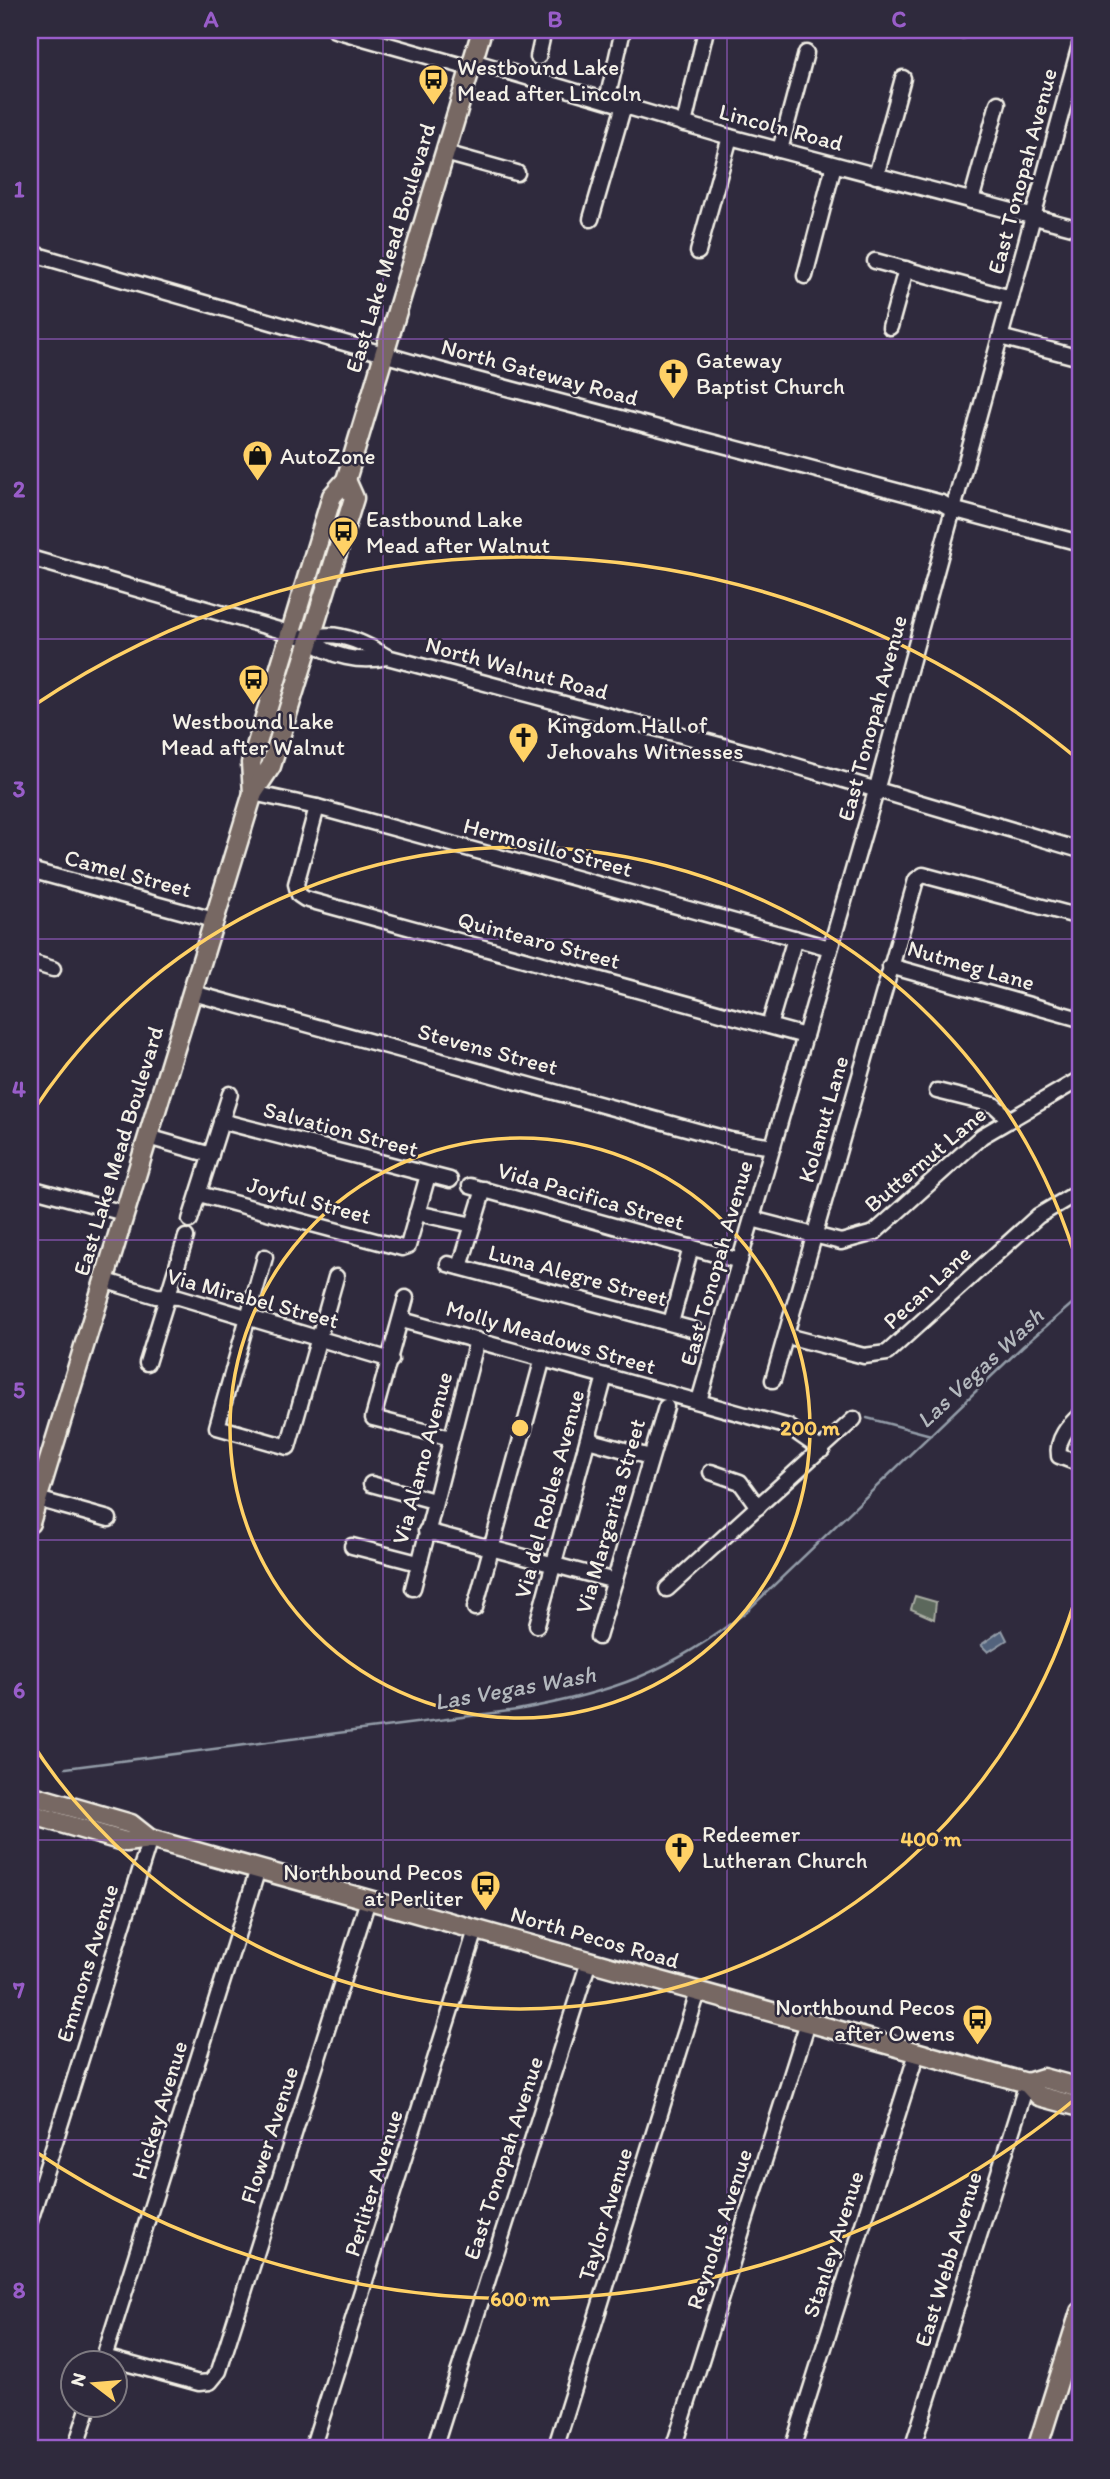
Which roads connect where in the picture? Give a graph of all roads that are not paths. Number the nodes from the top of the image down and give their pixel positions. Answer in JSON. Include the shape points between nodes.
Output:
{"nodes":[{"id":1,"x":335,"y":30,"type":"edge"},
{"id":2,"x":482,"y":30,"type":"edge"},
{"id":3,"x":544,"y":30,"type":"edge"},
{"id":4,"x":623,"y":30,"type":"edge"},
{"id":5,"x":706,"y":30,"type":"edge"},
{"id":6,"x":950,"y":30,"type":"edge"},
{"id":7,"x":963,"y":30,"type":"edge"},
{"id":8,"x":1080,"y":45,"type":"edge"},
{"id":9,"x":806,"y":53,"type":"dead end"},
{"id":10,"x":538,"y":57,"type":"dead end"},
{"id":11,"x":471,"y":64,"type":"junction"},
{"id":12,"x":903,"y":78,"type":"dead end"},
{"id":13,"x":607,"y":100,"type":"junction"},
{"id":14,"x":998,"y":103,"type":"dead end"},
{"id":15,"x":624,"y":105,"type":"junction"},
{"id":16,"x":684,"y":124,"type":"junction"},
{"id":17,"x":730,"y":137,"type":"junction"},
{"id":18,"x":780,"y":150,"type":"junction"},
{"id":19,"x":445,"y":153,"type":"junction"},
{"id":20,"x":834,"y":164,"type":"junction"},
{"id":21,"x":517,"y":173,"type":"dead end"},
{"id":22,"x":876,"y":176,"type":"junction"},
{"id":23,"x":971,"y":201,"type":"junction"},
{"id":24,"x":1032,"y":217,"type":"junction"},
{"id":25,"x":591,"y":219,"type":"dead end"},
{"id":26,"x":1080,"y":229,"type":"edge"},
{"id":27,"x":698,"y":252,"type":"dead end"},
{"id":28,"x":30,"y":253,"type":"edge"},
{"id":29,"x":875,"y":261,"type":"dead end"},
{"id":30,"x":906,"y":269,"type":"junction"},
{"id":31,"x":805,"y":276,"type":"dead end"},
{"id":32,"x":1010,"y":298,"type":"junction"},
{"id":33,"x":890,"y":327,"type":"dead end"},
{"id":34,"x":1000,"y":337,"type":"junction"},
{"id":35,"x":385,"y":352,"type":"junction"},
{"id":36,"x":1080,"y":358,"type":"edge"},
{"id":37,"x":346,"y":480,"type":"junction"},
{"id":38,"x":952,"y":509,"type":"junction"},
{"id":39,"x":1080,"y":543,"type":"edge"},
{"id":40,"x":30,"y":558,"type":"edge"},
{"id":41,"x":290,"y":634,"type":"junction"},
{"id":42,"x":310,"y":639,"type":"junction"},
{"id":43,"x":876,"y":791,"type":"junction"},
{"id":44,"x":253,"y":793,"type":"junction"},
{"id":45,"x":317,"y":807,"type":"junction"},
{"id":46,"x":1080,"y":850,"type":"edge"},
{"id":47,"x":30,"y":870,"type":"edge"},
{"id":48,"x":1080,"y":917,"type":"edge"},
{"id":49,"x":214,"y":920,"type":"junction"},
{"id":50,"x":795,"y":939,"type":"junction"},
{"id":51,"x":830,"y":948,"type":"junction"},
{"id":52,"x":30,"y":962,"type":"edge"},
{"id":53,"x":890,"y":966,"type":"junction"},
{"id":54,"x":53,"y":969,"type":"dead end"},
{"id":55,"x":193,"y":993,"type":"junction"},
{"id":56,"x":1080,"y":1019,"type":"edge"},
{"id":57,"x":769,"y":1026,"type":"junction"},
{"id":58,"x":805,"y":1036,"type":"junction"},
{"id":59,"x":1080,"y":1079,"type":"edge"},
{"id":60,"x":937,"y":1091,"type":"dead end"},
{"id":61,"x":230,"y":1094,"type":"dead end"},
{"id":62,"x":1009,"y":1119,"type":"junction"},
{"id":63,"x":221,"y":1121,"type":"junction"},
{"id":64,"x":148,"y":1137,"type":"junction"},
{"id":65,"x":773,"y":1147,"type":"junction"},
{"id":66,"x":211,"y":1155,"type":"junction"},
{"id":67,"x":428,"y":1175,"type":"junction"},
{"id":68,"x":450,"y":1180,"type":"dead end"},
{"id":69,"x":30,"y":1188,"type":"edge"},
{"id":70,"x":1080,"y":1191,"type":"edge"},
{"id":71,"x":199,"y":1194,"type":"junction"},
{"id":72,"x":124,"y":1213,"type":"junction"},
{"id":73,"x":417,"y":1213,"type":"junction"},
{"id":74,"x":752,"y":1219,"type":"junction"},
{"id":75,"x":190,"y":1220,"type":"dead end"},
{"id":76,"x":473,"y":1225,"type":"junction"},
{"id":77,"x":814,"y":1236,"type":"junction"},
{"id":78,"x":186,"y":1237,"type":"dead end"},
{"id":79,"x":691,"y":1247,"type":"junction"},
{"id":80,"x":265,"y":1257,"type":"dead end"},
{"id":81,"x":740,"y":1261,"type":"junction"},
{"id":82,"x":335,"y":1277,"type":"dead end"},
{"id":83,"x":103,"y":1280,"type":"junction"},
{"id":84,"x":167,"y":1298,"type":"junction"},
{"id":85,"x":406,"y":1298,"type":"dead end"},
{"id":86,"x":247,"y":1318,"type":"junction"},
{"id":87,"x":402,"y":1320,"type":"junction"},
{"id":88,"x":671,"y":1323,"type":"junction"},
{"id":89,"x":695,"y":1331,"type":"dead end"},
{"id":90,"x":787,"y":1336,"type":"junction"},
{"id":91,"x":319,"y":1339,"type":"junction"},
{"id":92,"x":477,"y":1340,"type":"junction"},
{"id":93,"x":542,"y":1359,"type":"junction"},
{"id":94,"x":391,"y":1360,"type":"junction"},
{"id":95,"x":147,"y":1363,"type":"dead end"},
{"id":96,"x":605,"y":1376,"type":"junction"},
{"id":97,"x":773,"y":1380,"type":"dead end"},
{"id":98,"x":699,"y":1401,"type":"junction"},
{"id":99,"x":666,"y":1407,"type":"dead end"},
{"id":100,"x":1080,"y":1415,"type":"edge"},
{"id":101,"x":854,"y":1419,"type":"dead end"},
{"id":102,"x":451,"y":1438,"type":"junction"},
{"id":103,"x":588,"y":1440,"type":"junction"},
{"id":104,"x":822,"y":1450,"type":"junction"},
{"id":105,"x":650,"y":1457,"type":"junction"},
{"id":106,"x":1080,"y":1465,"type":"edge"},
{"id":107,"x":711,"y":1472,"type":"dead end"},
{"id":108,"x":371,"y":1484,"type":"dead end"},
{"id":109,"x":33,"y":1498,"type":"edge"},
{"id":110,"x":434,"y":1501,"type":"junction"},
{"id":111,"x":758,"y":1507,"type":"junction"},
{"id":112,"x":109,"y":1519,"type":"dead end"},
{"id":113,"x":30,"y":1523,"type":"edge"},
{"id":114,"x":426,"y":1531,"type":"junction"},
{"id":115,"x":352,"y":1546,"type":"dead end"},
{"id":116,"x":492,"y":1548,"type":"junction"},
{"id":117,"x":418,"y":1563,"type":"junction"},
{"id":118,"x":553,"y":1565,"type":"junction"},
{"id":119,"x":615,"y":1581,"type":"junction"},
{"id":120,"x":413,"y":1588,"type":"dead end"},
{"id":121,"x":667,"y":1589,"type":"dead end"},
{"id":122,"x":475,"y":1608,"type":"dead end"},
{"id":123,"x":537,"y":1625,"type":"dead end"},
{"id":124,"x":598,"y":1637,"type":"dead end"},
{"id":125,"x":30,"y":1795,"type":"edge"},
{"id":126,"x":30,"y":1814,"type":"edge"},
{"id":127,"x":149,"y":1839,"type":"junction"},
{"id":128,"x":258,"y":1869,"type":"junction"},
{"id":129,"x":368,"y":1900,"type":"junction"},
{"id":130,"x":476,"y":1930,"type":"junction"},
{"id":131,"x":589,"y":1961,"type":"junction"},
{"id":132,"x":698,"y":1992,"type":"junction"},
{"id":133,"x":808,"y":2022,"type":"junction"},
{"id":134,"x":917,"y":2053,"type":"junction"},
{"id":135,"x":1027,"y":2083,"type":"junction"},
{"id":136,"x":1079,"y":2088,"type":"edge"},
{"id":137,"x":1080,"y":2107,"type":"edge"},
{"id":138,"x":30,"y":2221,"type":"edge"},
{"id":139,"x":1080,"y":2312,"type":"edge"},
{"id":140,"x":106,"y":2350,"type":"edge"},
{"id":141,"x":130,"y":2367,"type":"edge"},
{"id":142,"x":84,"y":2420,"type":"edge"},
{"id":143,"x":75,"y":2449,"type":"edge"},
{"id":144,"x":312,"y":2449,"type":"edge"},
{"id":145,"x":434,"y":2449,"type":"edge"},
{"id":146,"x":555,"y":2449,"type":"edge"},
{"id":147,"x":673,"y":2449,"type":"edge"},
{"id":148,"x":792,"y":2449,"type":"edge"},
{"id":149,"x":912,"y":2449,"type":"edge"},
{"id":150,"x":1037,"y":2449,"type":"edge"}],
"edges":[{"from":1,"to":11,"type":"street","name":"Lincoln Road"},
{"from":2,"to":11,"type":"main road","name":"East Lake Mead Boulevard"},
{"from":3,"to":10,"type":"street"},
{"from":4,"to":13,"type":"street"},
{"from":5,"to":16,"type":"street"},
{"from":6,"to":7,"type":"street"},
{"from":8,"to":24,"type":"street","name":"East Tonopah Avenue"},
{"from":9,"to":18,"type":"street"},
{"from":11,"to":13,"type":"street","name":"Lincoln Road"},
{"from":11,"to":19,"type":"main road","name":"East Lake Mead Boulevard"},
{"from":12,"to":22,"type":"street"},
{"from":13,"to":15,"type":"street","name":"Lincoln Road"},
{"from":14,"to":23,"type":"street"},
{"from":15,"to":16,"type":"street","name":"Lincoln Road"},
{"from":15,"to":25,"type":"street"},
{"from":16,"to":17,"type":"street","name":"Lincoln Road"},
{"from":17,"to":18,"type":"street","name":"Lincoln Road"},
{"from":17,"to":27,"type":"street"},
{"from":18,"to":20,"type":"street","name":"Lincoln Road"},
{"from":19,"to":21,"type":"street"},
{"from":19,"to":35,"type":"main road","name":"East Lake Mead Boulevard"},
{"from":20,"to":22,"type":"street","name":"Lincoln Road"},
{"from":20,"to":31,"type":"street"},
{"from":22,"to":23,"type":"street","name":"Lincoln Road"},
{"from":23,"to":24,"type":"street","name":"Lincoln Road"},
{"from":24,"to":26,"type":"street","name":"Lincoln Road"},
{"from":24,"to":32,"type":"street","name":"East Tonopah Avenue"},
{"from":28,"to":35,"type":"street","name":"North Gateway Road"},
{"from":29,"to":30,"type":"street"},
{"from":30,"to":32,"type":"street"},
{"from":30,"to":33,"type":"street"},
{"from":32,"to":34,"type":"street","name":"East Tonopah Avenue"},
{"from":34,"to":36,"type":"street"},
{"from":34,"to":38,"type":"street","name":"East Tonopah Avenue"},
{"from":35,"to":37,"type":"main road","name":"East Lake Mead Boulevard"},
{"from":35,"to":38,"type":"street","name":"North Gateway Road"},
{"from":37,"to":41,"type":"main road","name":"East Lake Mead Boulevard","via":[[332,496]]},
{"from":37,"to":42,"type":"main road","name":"East Lake Mead Boulevard","via":[[354,498]]},
{"from":38,"to":39,"type":"street","name":"North Gateway Road"},
{"from":38,"to":43,"type":"street","name":"East Tonopah Avenue"},
{"from":40,"to":41,"type":"street","name":"North Walnut Road"},
{"from":41,"to":42,"type":"street","name":"North Walnut Road"},
{"from":41,"to":44,"type":"main road","name":"East Lake Mead Boulevard","via":[[251,763]]},
{"from":42,"to":43,"type":"street","name":"North Walnut Road","via":[[330,634],[370,646],[387,657]]},
{"from":42,"to":44,"type":"main road","name":"East Lake Mead Boulevard","via":[[271,765]]},
{"from":43,"to":46,"type":"street","name":"North Walnut Road"},
{"from":43,"to":51,"type":"street","name":"East Tonopah Avenue"},
{"from":44,"to":45,"type":"street","name":"Hermosillo Street"},
{"from":44,"to":49,"type":"main road","name":"East Lake Mead Boulevard"},
{"from":45,"to":50,"type":"street","name":"Hermosillo Street"},
{"from":45,"to":57,"type":"street","name":"Quintearo Street","via":[[296,884],[299,895]]},
{"from":47,"to":49,"type":"street","name":"Camel Street"},
{"from":48,"to":53,"type":"street","name":"Kolanut Lane","via":[[923,875],[912,888]]},
{"from":49,"to":55,"type":"main road","name":"East Lake Mead Boulevard"},
{"from":50,"to":51,"type":"street","name":"Hermosillo Street"},
{"from":50,"to":57,"type":"street"},
{"from":51,"to":58,"type":"street","name":"East Tonopah Avenue"},
{"from":52,"to":54,"type":"street"},
{"from":53,"to":56,"type":"street","name":"Nutmeg Lane"},
{"from":53,"to":77,"type":"street","name":"Kolanut Lane"},
{"from":55,"to":64,"type":"main road","name":"East Lake Mead Boulevard"},
{"from":55,"to":65,"type":"street","name":"Stevens Street","via":[[730,1140]]},
{"from":57,"to":58,"type":"street","name":"Quintearo Street"},
{"from":58,"to":65,"type":"street","name":"East Tonopah Avenue"},
{"from":59,"to":62,"type":"street","name":"Butternut Lane"},
{"from":60,"to":62,"type":"street","via":[[994,1105]]},
{"from":61,"to":63,"type":"street"},
{"from":62,"to":77,"type":"street","name":"Butternut Lane","via":[[947,1164],[874,1233],[841,1242]]},
{"from":63,"to":66,"type":"street"},
{"from":63,"to":67,"type":"street","name":"Salvation Street"},
{"from":64,"to":66,"type":"street"},
{"from":64,"to":72,"type":"main road","name":"East Lake Mead Boulevard"},
{"from":65,"to":74,"type":"street","name":"East Tonopah Avenue"},
{"from":66,"to":71,"type":"street"},
{"from":67,"to":68,"type":"street","name":"Salvation Street"},
{"from":67,"to":73,"type":"street"},
{"from":69,"to":72,"type":"street"},
{"from":70,"to":90,"type":"street","name":"Pecan Lane","via":[[1038,1216],[887,1353],[864,1356]]},
{"from":71,"to":73,"type":"street","name":"Joyful Street","via":[[402,1248],[408,1246]]},
{"from":71,"to":75,"type":"street"},
{"from":72,"to":83,"type":"main road","name":"East Lake Mead Boulevard"},
{"from":73,"to":76,"type":"street"},
{"from":74,"to":77,"type":"street","name":"Butternut Lane"},
{"from":74,"to":81,"type":"street","name":"East Tonopah Avenue"},
{"from":76,"to":79,"type":"street","name":"Vida Pacifica Street","via":[[477,1188]]},
{"from":76,"to":88,"type":"street","name":"Luna Alegre Street","via":[[454,1265]]},
{"from":77,"to":90,"type":"street","name":"Kolanut Lane"},
{"from":78,"to":84,"type":"street"},
{"from":79,"to":81,"type":"street","name":"Vida Pacifica Street"},
{"from":79,"to":88,"type":"street"},
{"from":80,"to":86,"type":"street"},
{"from":81,"to":98,"type":"street","name":"East Tonopah Avenue"},
{"from":82,"to":91,"type":"street"},
{"from":83,"to":84,"type":"street","name":"Via Mirabel Street"},
{"from":83,"to":109,"type":"main road","name":"East Lake Mead Boulevard"},
{"from":84,"to":86,"type":"street","name":"Via Mirabel Street","via":[[179,1297]]},
{"from":84,"to":95,"type":"street"},
{"from":85,"to":87,"type":"street"},
{"from":86,"to":91,"type":"street","name":"Via Mirabel Street"},
{"from":86,"to":91,"type":"street","via":[[217,1427],[288,1447]]},
{"from":87,"to":92,"type":"street","name":"Molly Meadows Street"},
{"from":87,"to":94,"type":"street"},
{"from":88,"to":89,"type":"street","name":"Luna Alegre Street"},
{"from":90,"to":97,"type":"street","name":"Kolanut Lane"},
{"from":91,"to":94,"type":"street","name":"Via Mirabel Street"},
{"from":92,"to":93,"type":"street","name":"Molly Meadows Street"},
{"from":92,"to":102,"type":"street","name":"Via Alamo Avenue"},
{"from":93,"to":96,"type":"street","name":"Molly Meadows Street"},
{"from":93,"to":116,"type":"street"},
{"from":94,"to":102,"type":"street","via":[[373,1418]]},
{"from":96,"to":98,"type":"street","name":"Molly Meadows Street"},
{"from":96,"to":103,"type":"street","name":"Via del Robles Avenue"},
{"from":98,"to":104,"type":"street","name":"Molly Meadows Street","via":[[789,1427]]},
{"from":99,"to":105,"type":"street","name":"Via Margarita Street"},
{"from":100,"to":106,"type":"street","via":[[1063,1433],[1059,1455]]},
{"from":101,"to":104,"type":"street"},
{"from":102,"to":110,"type":"street","name":"Via Alamo Avenue"},
{"from":103,"to":105,"type":"street"},
{"from":103,"to":118,"type":"street","name":"Via del Robles Avenue"},
{"from":104,"to":111,"type":"street"},
{"from":105,"to":119,"type":"street","name":"Via Margarita Street"},
{"from":107,"to":111,"type":"street","via":[[740,1482]]},
{"from":108,"to":110,"type":"street"},
{"from":109,"to":112,"type":"street"},
{"from":109,"to":113,"type":"main road","name":"East Lake Mead Boulevard"},
{"from":110,"to":114,"type":"street","name":"Via Alamo Avenue"},
{"from":111,"to":121,"type":"street"},
{"from":114,"to":116,"type":"street"},
{"from":114,"to":117,"type":"street","name":"Via Alamo Avenue"},
{"from":115,"to":117,"type":"street"},
{"from":116,"to":118,"type":"street"},
{"from":116,"to":122,"type":"street"},
{"from":117,"to":120,"type":"street","name":"Via Alamo Avenue"},
{"from":118,"to":119,"type":"street"},
{"from":118,"to":123,"type":"street","name":"Via del Robles Avenue"},
{"from":119,"to":124,"type":"street","name":"Via Margarita Street"},
{"from":125,"to":127,"type":"main road","name":"North Pecos Road","via":[[131,1825]]},
{"from":126,"to":127,"type":"main road","name":"North Pecos Road","via":[[126,1842]]},
{"from":127,"to":128,"type":"main road","name":"North Pecos Road"},
{"from":127,"to":138,"type":"street","name":"Emmons Avenue"},
{"from":128,"to":129,"type":"main road","name":"North Pecos Road"},
{"from":128,"to":140,"type":"street","name":"Hickey Avenue"},
{"from":129,"to":130,"type":"main road","name":"North Pecos Road"},
{"from":129,"to":141,"type":"street","name":"Flower Avenue","via":[[219,2371],[210,2382],[199,2384]]},
{"from":130,"to":131,"type":"main road","name":"North Pecos Road"},
{"from":130,"to":144,"type":"street","name":"Perliter Avenue"},
{"from":131,"to":132,"type":"main road","name":"North Pecos Road"},
{"from":131,"to":145,"type":"street","name":"East Tonopah Avenue"},
{"from":132,"to":133,"type":"main road","name":"North Pecos Road"},
{"from":132,"to":146,"type":"street","name":"Taylor Avenue"},
{"from":133,"to":134,"type":"main road","name":"North Pecos Road"},
{"from":133,"to":147,"type":"street","name":"Reynolds Avenue"},
{"from":134,"to":135,"type":"main road","name":"North Pecos Road"},
{"from":134,"to":148,"type":"street","name":"Stanley Avenue"},
{"from":135,"to":136,"type":"main road","name":"North Pecos Road","via":[[1043,2078]]},
{"from":135,"to":137,"type":"main road","name":"North Pecos Road","via":[[1039,2096]]},
{"from":135,"to":149,"type":"street","name":"East Webb Avenue"},
{"from":139,"to":150,"type":"main road"},
{"from":142,"to":143,"type":"street"}]}
